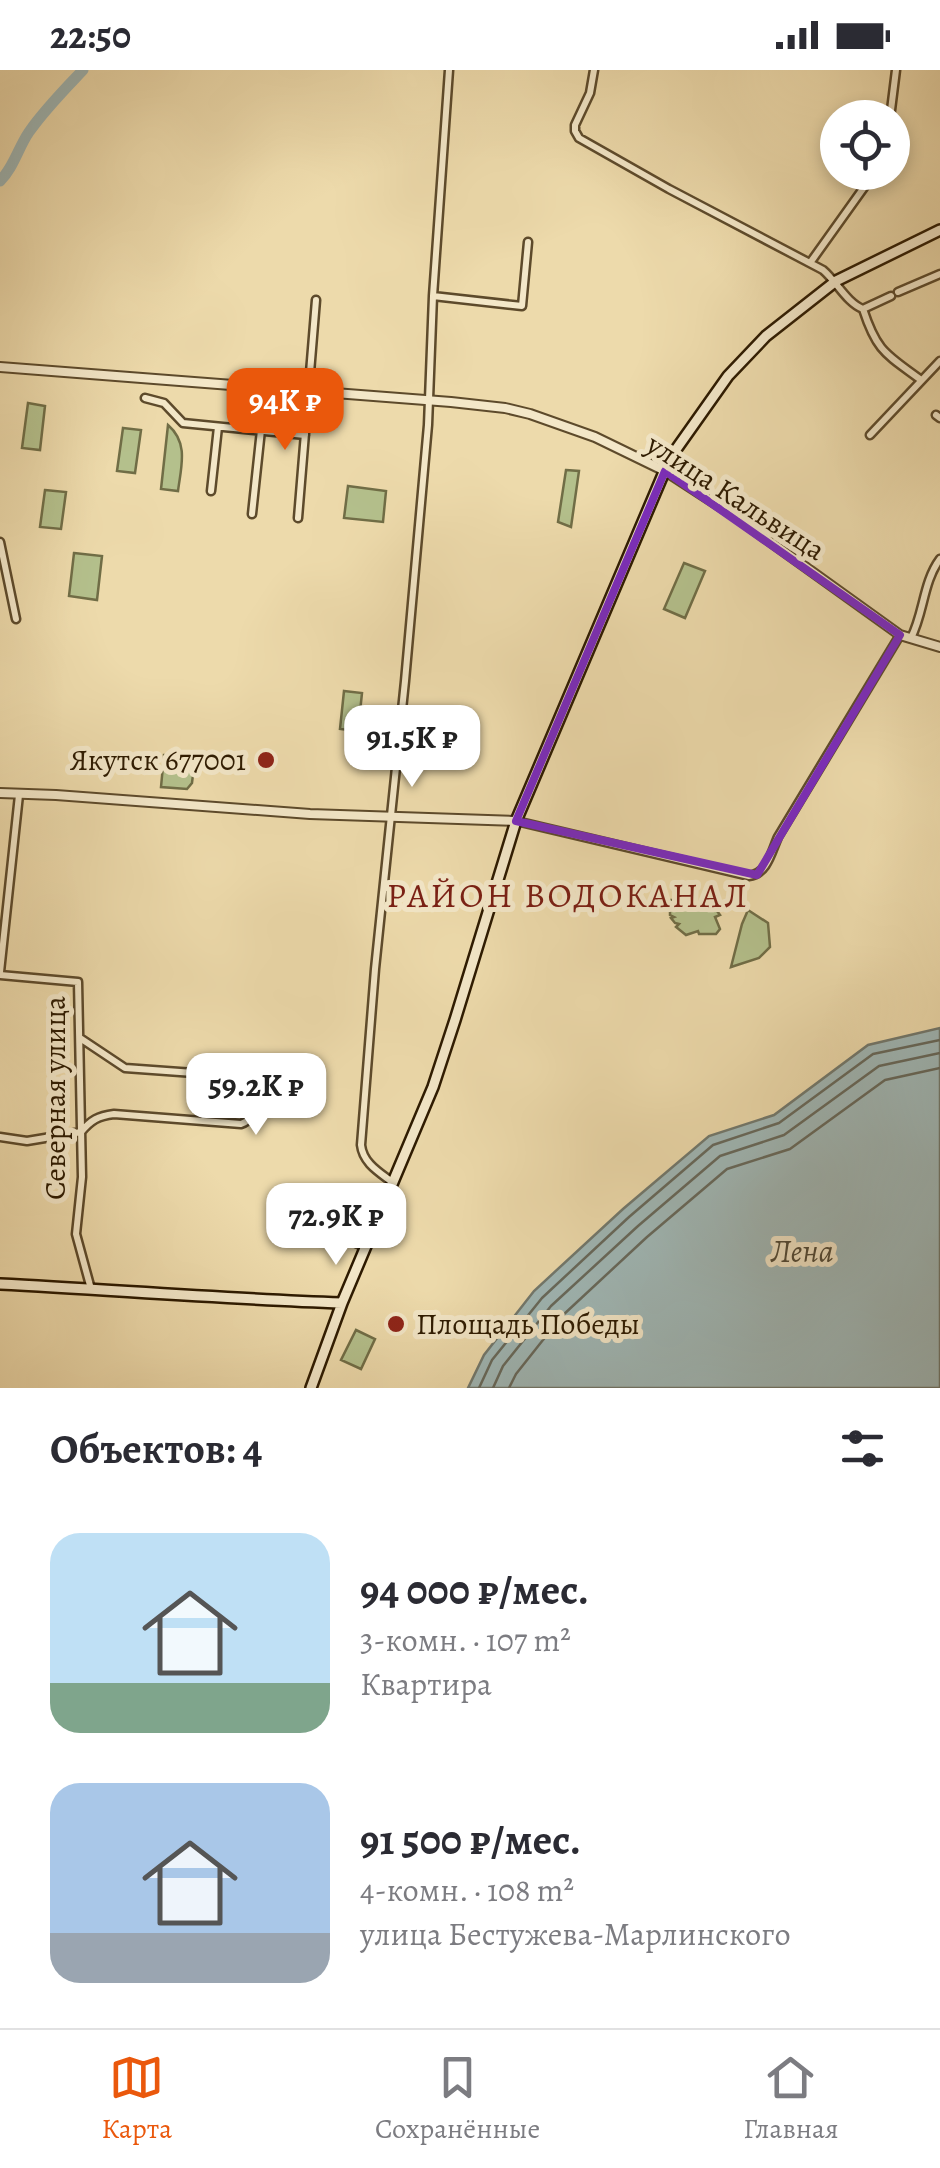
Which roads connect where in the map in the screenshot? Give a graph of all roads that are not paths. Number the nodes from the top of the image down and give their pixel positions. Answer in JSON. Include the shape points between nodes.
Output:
{"nodes":[{"id":1,"x":449,"y":70,"type":"edge"},
{"id":2,"x":594,"y":70,"type":"edge"},
{"id":3,"x":896,"y":70,"type":"edge"},
{"id":4,"x":892,"y":100,"type":"edge"},
{"id":5,"x":861,"y":190,"type":"edge"},
{"id":6,"x":940,"y":230,"type":"edge"},
{"id":7,"x":528,"y":242,"type":"dead end"},
{"id":8,"x":810,"y":263,"type":"junction"},
{"id":9,"x":940,"y":274,"type":"edge"},
{"id":10,"x":836,"y":281,"type":"junction"},
{"id":11,"x":432,"y":296,"type":"junction"},
{"id":12,"x":316,"y":300,"type":"dead end"},
{"id":13,"x":863,"y":309,"type":"junction"},
{"id":14,"x":940,"y":361,"type":"edge"},
{"id":15,"x":0,"y":367,"type":"edge"},
{"id":16,"x":921,"y":380,"type":"junction"},
{"id":17,"x":308,"y":390,"type":"junction"},
{"id":18,"x":145,"y":398,"type":"dead end"},
{"id":19,"x":429,"y":400,"type":"junction"},
{"id":20,"x":218,"y":427,"type":"junction"},
{"id":21,"x":261,"y":430,"type":"junction"},
{"id":22,"x":304,"y":435,"type":"junction"},
{"id":23,"x":870,"y":435,"type":"dead end"},
{"id":24,"x":665,"y":471,"type":"junction"},
{"id":25,"x":211,"y":491,"type":"dead end"},
{"id":26,"x":252,"y":514,"type":"dead end"},
{"id":27,"x":298,"y":518,"type":"dead end"},
{"id":28,"x":0,"y":542,"type":"edge"},
{"id":29,"x":940,"y":559,"type":"edge"},
{"id":30,"x":16,"y":619,"type":"dead end"},
{"id":31,"x":900,"y":634,"type":"junction"},
{"id":32,"x":912,"y":638,"type":"junction"},
{"id":33,"x":940,"y":647,"type":"edge"},
{"id":34,"x":0,"y":794,"type":"edge"},
{"id":35,"x":19,"y":794,"type":"junction"},
{"id":36,"x":390,"y":817,"type":"junction"},
{"id":37,"x":516,"y":820,"type":"junction"},
{"id":38,"x":0,"y":973,"type":"edge"},
{"id":39,"x":80,"y":1038,"type":"junction"},
{"id":40,"x":81,"y":1132,"type":"junction"},
{"id":41,"x":0,"y":1138,"type":"edge"},
{"id":42,"x":393,"y":1183,"type":"junction"},
{"id":43,"x":339,"y":1236,"type":"dead end"},
{"id":44,"x":365,"y":1248,"type":"junction"},
{"id":45,"x":0,"y":1284,"type":"edge"},
{"id":46,"x":92,"y":1289,"type":"junction"},
{"id":47,"x":342,"y":1303,"type":"junction"},
{"id":48,"x":311,"y":1388,"type":"edge"}],
"edges":[{"from":1,"to":11,"type":"street"},
{"from":2,"to":8,"type":"street","via":[[575,124],[579,138]]},
{"from":3,"to":4,"type":"street"},
{"from":5,"to":8,"type":"street"},
{"from":6,"to":10,"type":"main road"},
{"from":7,"to":11,"type":"street","via":[[522,306]]},
{"from":8,"to":10,"type":"street"},
{"from":9,"to":13,"type":"street"},
{"from":10,"to":13,"type":"street"},
{"from":10,"to":24,"type":"main road","via":[[748,352]]},
{"from":11,"to":19,"type":"street"},
{"from":12,"to":17,"type":"street"},
{"from":13,"to":16,"type":"street","via":[[876,344]]},
{"from":14,"to":16,"type":"street"},
{"from":15,"to":17,"type":"street","name":"улица Кальвица"},
{"from":16,"to":23,"type":"street"},
{"from":17,"to":19,"type":"street","name":"улица Кальвица"},
{"from":17,"to":22,"type":"street"},
{"from":18,"to":20,"type":"street","via":[[164,403],[183,423]]},
{"from":19,"to":24,"type":"street","name":"улица Кальвица","via":[[530,414]]},
{"from":19,"to":36,"type":"street"},
{"from":20,"to":21,"type":"street"},
{"from":20,"to":25,"type":"street"},
{"from":21,"to":22,"type":"street"},
{"from":21,"to":26,"type":"street"},
{"from":22,"to":27,"type":"street"},
{"from":24,"to":31,"type":"street","name":"улица Кальвица"},
{"from":24,"to":37,"type":"main road"},
{"from":28,"to":30,"type":"street"},
{"from":29,"to":32,"type":"street"},
{"from":31,"to":32,"type":"street","name":"улица Кальвица"},
{"from":31,"to":37,"type":"street","via":[[761,873],[749,876]]},
{"from":32,"to":33,"type":"street","name":"улица Кальвица"},
{"from":34,"to":35,"type":"street"},
{"from":35,"to":36,"type":"street"},
{"from":35,"to":38,"type":"street"},
{"from":36,"to":37,"type":"street"},
{"from":36,"to":42,"type":"street","via":[[361,1145],[370,1164]]},
{"from":37,"to":42,"type":"main road","via":[[444,1054]]},
{"from":38,"to":39,"type":"street","name":"Северная улица","via":[[78,982]]},
{"from":39,"to":40,"type":"street","name":"Северная улица"},
{"from":39,"to":40,"type":"street","via":[[125,1068],[246,1076],[257,1090],[253,1117],[241,1124],[114,1114],[90,1120]]},
{"from":40,"to":41,"type":"street"},
{"from":40,"to":46,"type":"street","name":"Северная улица","via":[[76,1234]]},
{"from":42,"to":44,"type":"main road"},
{"from":43,"to":44,"type":"street"},
{"from":44,"to":47,"type":"main road"},
{"from":45,"to":46,"type":"main road"},
{"from":46,"to":47,"type":"main road"},
{"from":47,"to":48,"type":"main road"}]}
